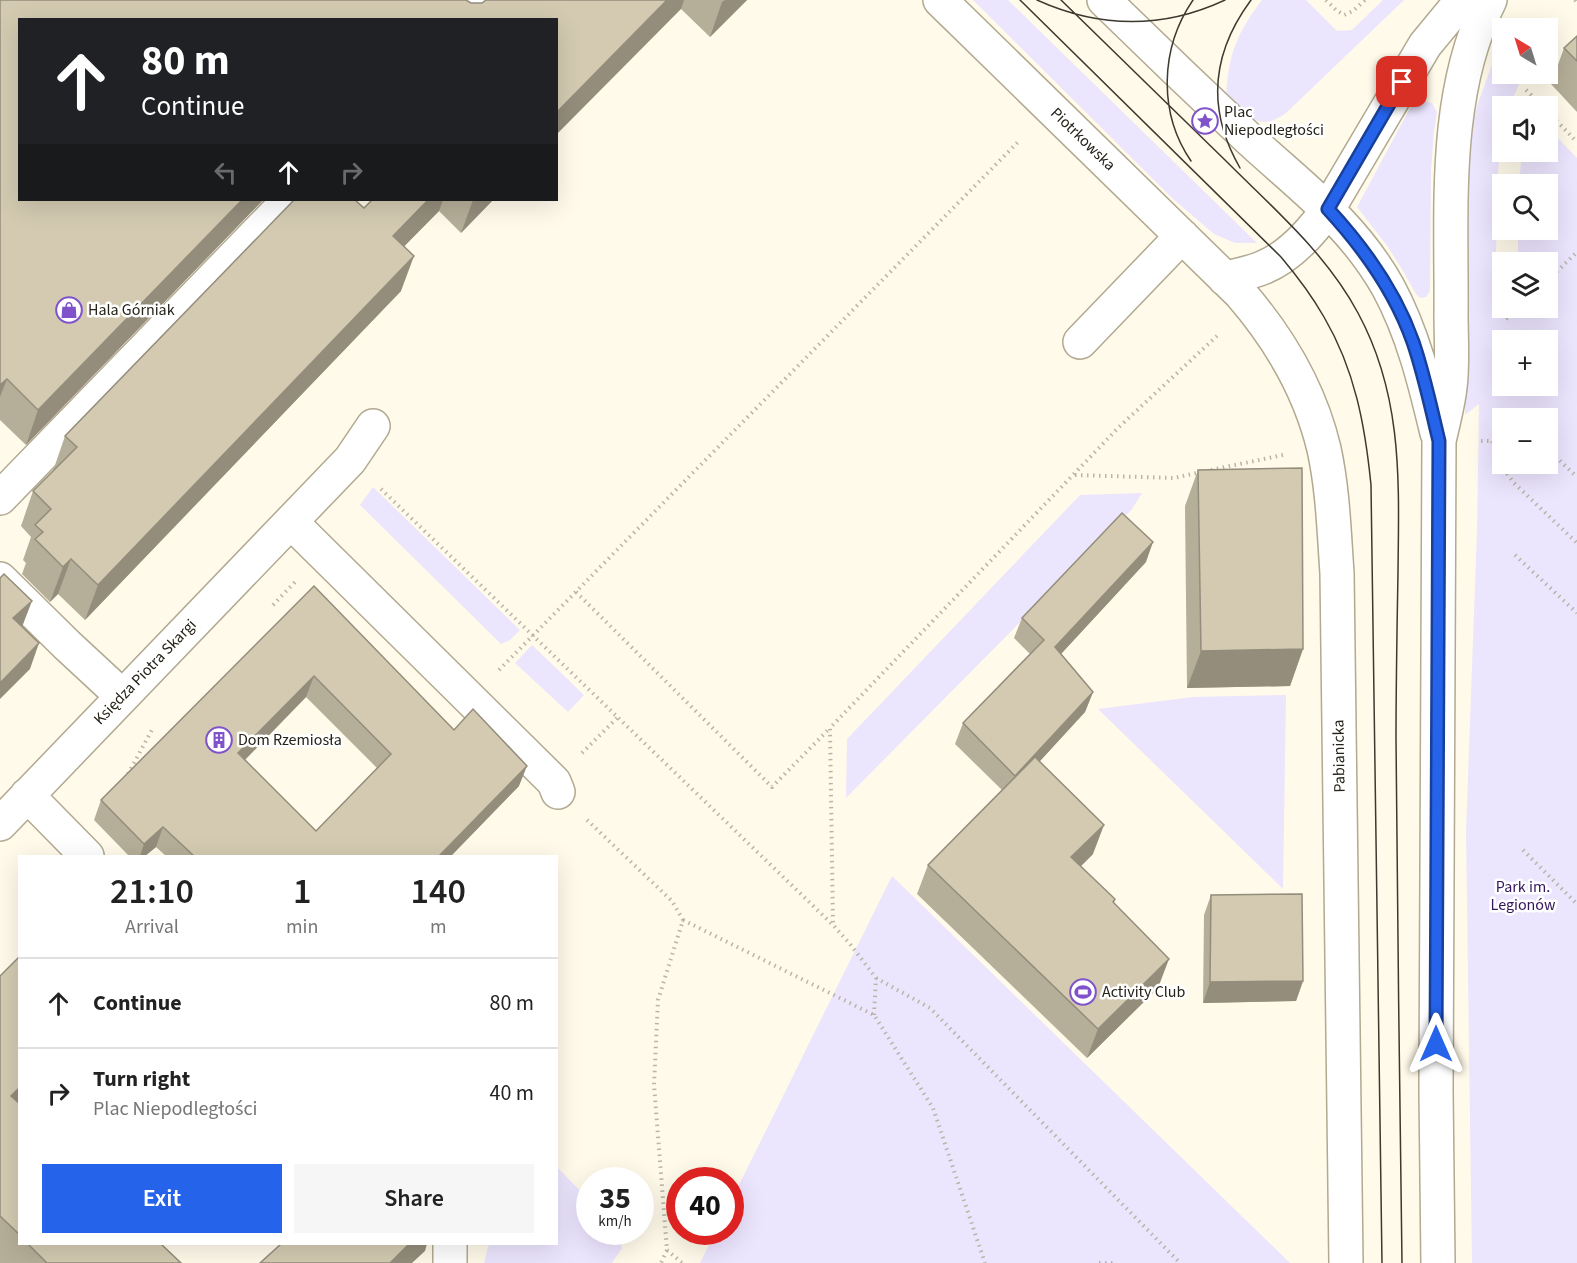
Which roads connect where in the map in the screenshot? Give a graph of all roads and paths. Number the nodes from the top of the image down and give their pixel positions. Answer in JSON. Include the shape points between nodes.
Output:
{"nodes":[{"id":1,"x":482,"y":0,"type":"edge"},
{"id":2,"x":940,"y":0,"type":"edge"},
{"id":3,"x":1104,"y":0,"type":"edge"},
{"id":4,"x":1326,"y":0,"type":"edge"},
{"id":5,"x":1365,"y":0,"type":"edge"},
{"id":6,"x":1462,"y":0,"type":"edge"},
{"id":7,"x":1490,"y":0,"type":"edge"},
{"id":8,"x":465,"y":18,"type":"edge"},
{"id":9,"x":1526,"y":90,"type":"dead end"},
{"id":10,"x":1532,"y":96,"type":"edge"},
{"id":11,"x":1558,"y":122,"type":"edge"},
{"id":12,"x":1018,"y":142,"type":"dead end"},
{"id":13,"x":1577,"y":142,"type":"edge"},
{"id":14,"x":288,"y":201,"type":"edge"},
{"id":15,"x":1328,"y":209,"type":"junction"},
{"id":16,"x":1182,"y":236,"type":"junction"},
{"id":17,"x":1577,"y":252,"type":"edge"},
{"id":18,"x":1558,"y":270,"type":"edge"},
{"id":19,"x":1226,"y":279,"type":"junction"},
{"id":20,"x":1218,"y":334,"type":"dead end"},
{"id":21,"x":1080,"y":342,"type":"dead end"},
{"id":22,"x":373,"y":426,"type":"dead end"},
{"id":23,"x":1439,"y":441,"type":"junction"},
{"id":24,"x":1286,"y":454,"type":"dead end"},
{"id":25,"x":1558,"y":459,"type":"edge"},
{"id":26,"x":350,"y":460,"type":"junction"},
{"id":27,"x":1507,"y":474,"type":"edge"},
{"id":28,"x":1075,"y":475,"type":"junction"},
{"id":29,"x":1577,"y":477,"type":"edge"},
{"id":30,"x":0,"y":498,"type":"edge"},
{"id":31,"x":291,"y":522,"type":"junction"},
{"id":32,"x":1577,"y":543,"type":"edge"},
{"id":33,"x":323,"y":554,"type":"junction"},
{"id":34,"x":1515,"y":555,"type":"dead end"},
{"id":35,"x":0,"y":579,"type":"edge"},
{"id":36,"x":576,"y":591,"type":"junction"},
{"id":37,"x":273,"y":605,"type":"dead end"},
{"id":38,"x":1577,"y":613,"type":"edge"},
{"id":39,"x":533,"y":635,"type":"junction"},
{"id":40,"x":512,"y":657,"type":"dead end"},
{"id":41,"x":122,"y":696,"type":"junction"},
{"id":42,"x":618,"y":717,"type":"junction"},
{"id":43,"x":155,"y":724,"type":"dead end"},
{"id":44,"x":830,"y":728,"type":"junction"},
{"id":45,"x":595,"y":740,"type":"dead end"},
{"id":46,"x":123,"y":782,"type":"edge"},
{"id":47,"x":558,"y":792,"type":"joint"},
{"id":48,"x":27,"y":795,"type":"junction"},
{"id":49,"x":0,"y":824,"type":"edge"},
{"id":50,"x":1523,"y":850,"type":"dead end"},
{"id":51,"x":86,"y":855,"type":"edge"},
{"id":52,"x":1577,"y":903,"type":"edge"},
{"id":53,"x":683,"y":920,"type":"junction"},
{"id":54,"x":833,"y":925,"type":"junction"},
{"id":55,"x":876,"y":978,"type":"junction"},
{"id":56,"x":874,"y":1015,"type":"junction"},
{"id":57,"x":450,"y":1245,"type":"edge"},
{"id":58,"x":667,"y":1250,"type":"junction"},
{"id":59,"x":450,"y":1263,"type":"edge"},
{"id":60,"x":661,"y":1263,"type":"edge"},
{"id":61,"x":682,"y":1263,"type":"edge"},
{"id":62,"x":986,"y":1263,"type":"edge"},
{"id":63,"x":1099,"y":1263,"type":"edge"},
{"id":64,"x":1117,"y":1263,"type":"edge"},
{"id":65,"x":1180,"y":1263,"type":"edge"},
{"id":66,"x":1346,"y":1263,"type":"edge"},
{"id":67,"x":1438,"y":1263,"type":"edge"}],
"edges":[{"from":1,"to":8,"type":"street"},
{"from":2,"to":16,"type":"street","name":"Piotrkowska"},
{"from":3,"to":15,"type":"street"},
{"from":4,"to":5,"type":"path","via":[[1344,15]]},
{"from":6,"to":15,"type":"street","via":[[1425,45]]},
{"from":7,"to":23,"type":"street","via":[[1472,40],[1458,105],[1452,189],[1451,386]]},
{"from":9,"to":10,"type":"path"},
{"from":11,"to":13,"type":"path"},
{"from":12,"to":36,"type":"path"},
{"from":14,"to":30,"type":"street"},
{"from":15,"to":19,"type":"street","via":[[1304,239],[1281,257],[1263,268]]},
{"from":15,"to":23,"type":"street","via":[[1372,262],[1401,312],[1420,364]]},
{"from":16,"to":19,"type":"street","name":"Piotrkowska"},
{"from":16,"to":21,"type":"street"},
{"from":17,"to":18,"type":"path"},
{"from":19,"to":66,"type":"street","name":"Pabianicka","via":[[1260,316],[1293,368],[1319,432],[1333,513]]},
{"from":20,"to":28,"type":"path","via":[[1119,427]]},
{"from":22,"to":26,"type":"street","name":"Księdza Piotra Skargi"},
{"from":23,"to":67,"type":"street"},
{"from":24,"to":28,"type":"path","via":[[1174,478]]},
{"from":25,"to":29,"type":"path"},
{"from":26,"to":31,"type":"street","name":"Księdza Piotra Skargi"},
{"from":26,"to":39,"type":"path"},
{"from":27,"to":32,"type":"path"},
{"from":28,"to":44,"type":"path"},
{"from":31,"to":33,"type":"street"},
{"from":31,"to":41,"type":"street","name":"Księdza Piotra Skargi"},
{"from":33,"to":37,"type":"path"},
{"from":33,"to":47,"type":"street","via":[[554,782]]},
{"from":34,"to":38,"type":"path"},
{"from":35,"to":41,"type":"street"},
{"from":36,"to":39,"type":"path"},
{"from":36,"to":44,"type":"path","via":[[772,787]]},
{"from":39,"to":40,"type":"path"},
{"from":39,"to":42,"type":"path"},
{"from":41,"to":48,"type":"street","name":"Księdza Piotra Skargi"},
{"from":42,"to":45,"type":"path"},
{"from":42,"to":54,"type":"path"},
{"from":43,"to":46,"type":"path"},
{"from":44,"to":54,"type":"path"},
{"from":47,"to":53,"type":"path","via":[[672,901]]},
{"from":48,"to":49,"type":"street","name":"Księdza Piotra Skargi"},
{"from":48,"to":51,"type":"street"},
{"from":50,"to":52,"type":"path"},
{"from":53,"to":56,"type":"path"},
{"from":53,"to":58,"type":"path","via":[[658,1000],[654,1085]]},
{"from":54,"to":55,"type":"path"},
{"from":55,"to":56,"type":"path"},
{"from":55,"to":65,"type":"path","via":[[930,1008]]},
{"from":56,"to":62,"type":"path","via":[[933,1108]]},
{"from":57,"to":59,"type":"street"},
{"from":58,"to":60,"type":"path"},
{"from":58,"to":61,"type":"path"},
{"from":63,"to":64,"type":"path"}]}
